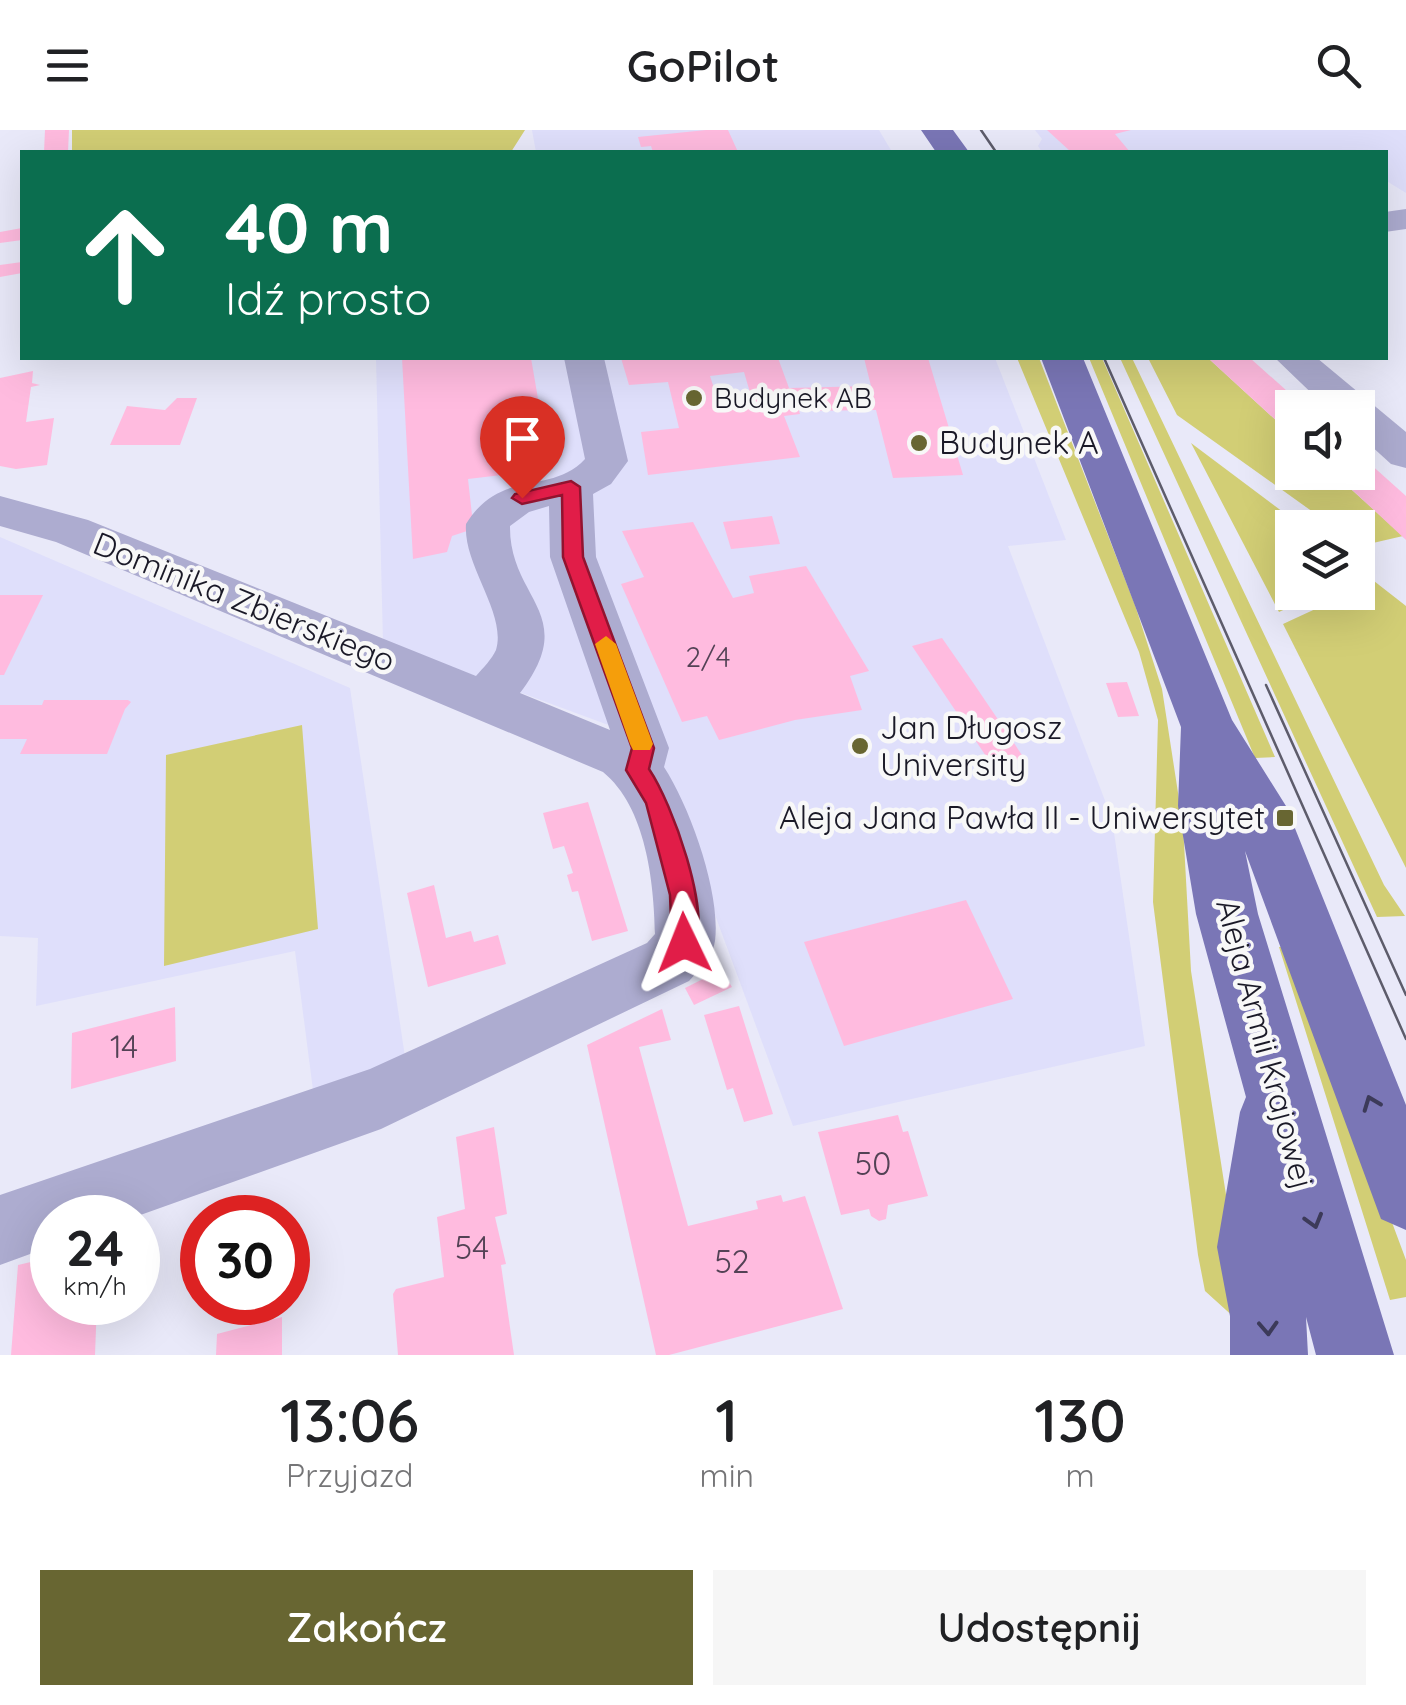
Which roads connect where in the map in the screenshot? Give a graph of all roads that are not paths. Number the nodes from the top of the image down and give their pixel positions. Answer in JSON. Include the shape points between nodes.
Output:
{"nodes":[{"id":1,"x":584,"y":360,"type":"edge"},
{"id":2,"x":1063,"y":360,"type":"edge"},
{"id":3,"x":1296,"y":360,"type":"edge"},
{"id":4,"x":1331,"y":390,"type":"edge"},
{"id":5,"x":1375,"y":427,"type":"edge"},
{"id":6,"x":1406,"y":454,"type":"edge"},
{"id":7,"x":571,"y":487,"type":"junction"},
{"id":8,"x":0,"y":510,"type":"edge"},
{"id":9,"x":485,"y":701,"type":"junction"},
{"id":10,"x":1208,"y":727,"type":"junction"},
{"id":11,"x":638,"y":770,"type":"junction"},
{"id":12,"x":1277,"y":1094,"type":"junction"},
{"id":13,"x":1406,"y":1194,"type":"edge"},
{"id":14,"x":0,"y":1230,"type":"edge"},
{"id":15,"x":1268,"y":1355,"type":"edge"},
{"id":16,"x":1355,"y":1355,"type":"edge"}],
"edges":[{"from":1,"to":7,"type":"street","via":[[607,461]]},
{"from":2,"to":10,"type":"main road","name":"Aleja Armii Krajowej"},
{"from":3,"to":4,"type":"street"},
{"from":5,"to":6,"type":"street"},
{"from":7,"to":9,"type":"street","via":[[516,500],[488,524],[521,644]]},
{"from":7,"to":11,"type":"street","via":[[573,557],[643,748]]},
{"from":8,"to":9,"type":"street","name":"Dominika Zbierskiego","via":[[72,531]]},
{"from":9,"to":11,"type":"street","name":"Dominika Zbierskiego","via":[[599,746]]},
{"from":10,"to":12,"type":"main road","name":"Aleja Armii Krajowej","via":[[1207,806],[1216,860]]},
{"from":13,"to":10,"type":"main road","name":"Aleja Armii Krajowej","one_way":true,"via":[[1256,806]]},
{"from":11,"to":14,"type":"street","via":[[657,801],[683,895],[684,943],[668,962],[381,1096]]},
{"from":12,"to":15,"type":"main road","one_way":true,"via":[[1254,1246]]},
{"from":12,"to":16,"type":"main road","name":"Aleja Armii Krajowej","one_way":true}]}
